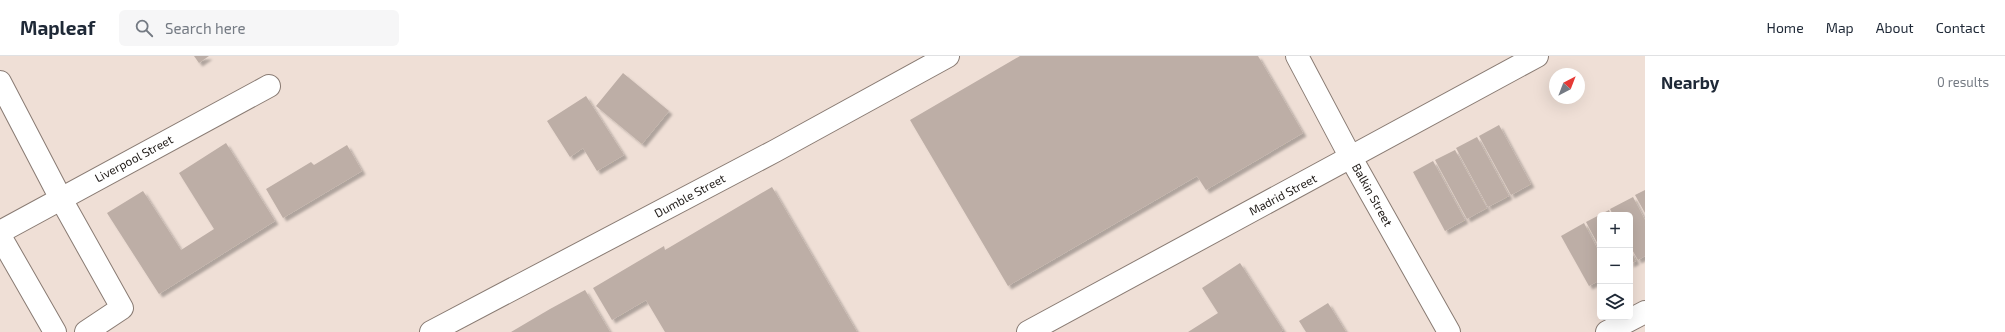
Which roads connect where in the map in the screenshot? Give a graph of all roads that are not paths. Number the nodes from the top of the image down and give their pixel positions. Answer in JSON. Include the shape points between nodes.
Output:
{"nodes":[{"id":1,"x":948,"y":56,"type":"edge"},
{"id":2,"x":1297,"y":56,"type":"edge"},
{"id":3,"x":1537,"y":56,"type":"edge"},
{"id":4,"x":0,"y":82,"type":"edge"},
{"id":5,"x":269,"y":86,"type":"dead end"},
{"id":6,"x":1351,"y":158,"type":"junction"},
{"id":7,"x":61,"y":199,"type":"junction"},
{"id":8,"x":0,"y":232,"type":"edge"},
{"id":9,"x":0,"y":236,"type":"edge"},
{"id":10,"x":1645,"y":312,"type":"edge"},
{"id":11,"x":55,"y":332,"type":"edge"},
{"id":12,"x":86,"y":332,"type":"edge"},
{"id":13,"x":431,"y":332,"type":"edge"},
{"id":14,"x":1028,"y":332,"type":"edge"},
{"id":15,"x":1449,"y":332,"type":"edge"},
{"id":16,"x":1608,"y":332,"type":"edge"}],
"edges":[{"from":1,"to":13,"type":"street","name":"Dumble Street","via":[[775,151]]},
{"from":2,"to":6,"type":"street","name":"Balkin Street"},
{"from":3,"to":6,"type":"street","name":"Madrid Street"},
{"from":4,"to":7,"type":"street"},
{"from":5,"to":7,"type":"street","name":"Liverpool Street"},
{"from":6,"to":14,"type":"street","name":"Madrid Street"},
{"from":6,"to":15,"type":"street","name":"Balkin Street"},
{"from":7,"to":8,"type":"street","name":"Liverpool Street"},
{"from":7,"to":12,"type":"street","via":[[122,308]]},
{"from":9,"to":11,"type":"street"},
{"from":10,"to":16,"type":"street"}]}
